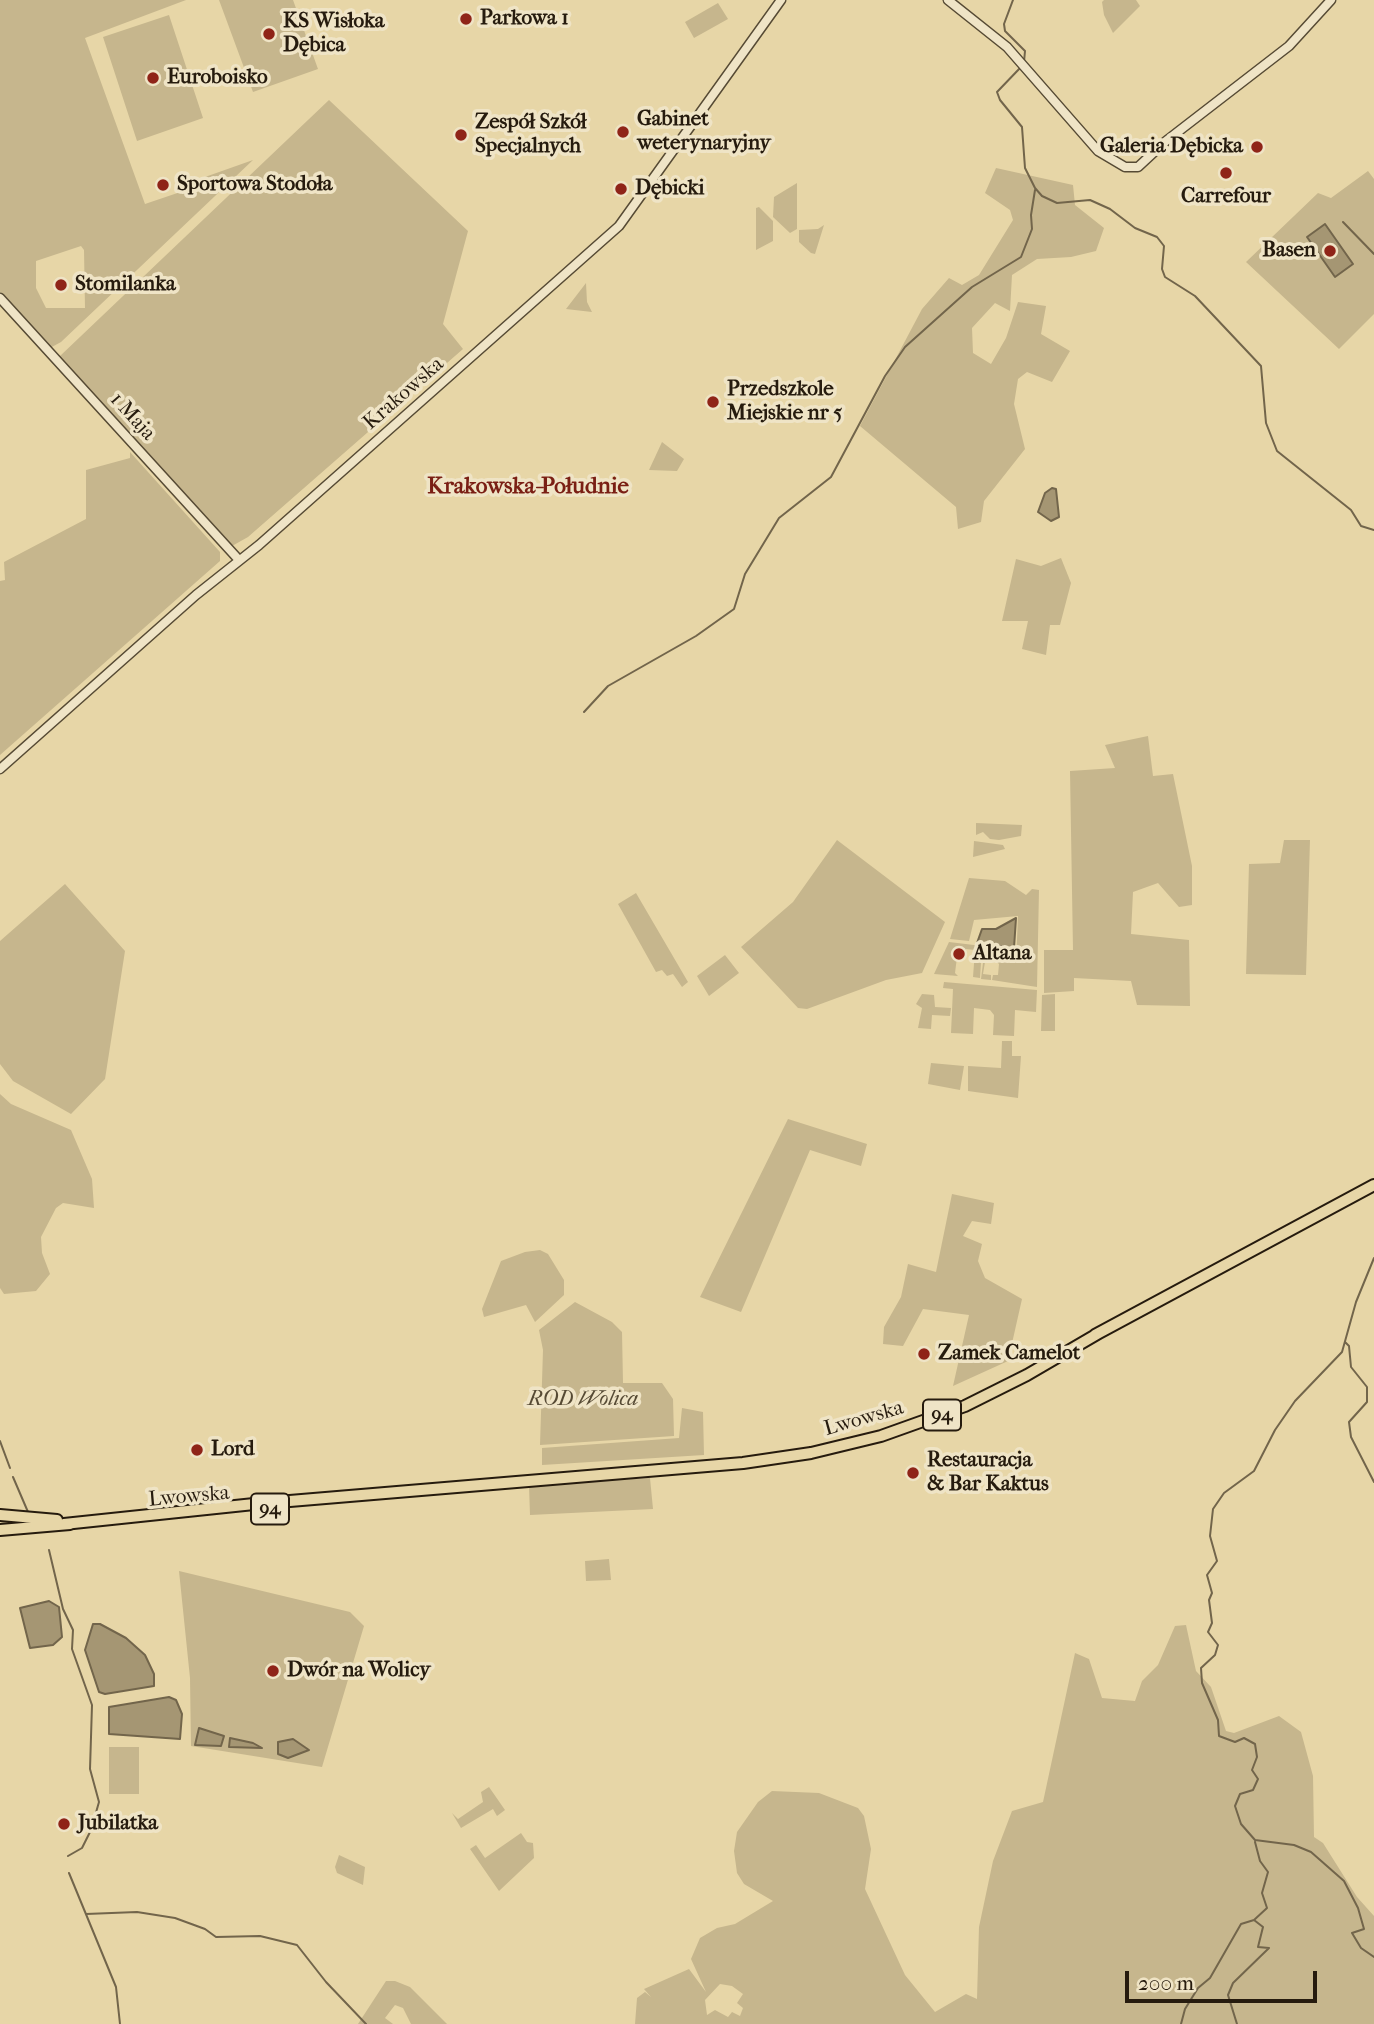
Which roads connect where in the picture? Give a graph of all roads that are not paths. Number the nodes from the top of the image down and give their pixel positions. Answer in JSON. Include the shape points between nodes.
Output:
{"nodes":[{"id":1,"x":780,"y":0,"type":"edge"},
{"id":2,"x":948,"y":0,"type":"edge"},
{"id":3,"x":1331,"y":0,"type":"edge"},
{"id":4,"x":0,"y":298,"type":"edge"},
{"id":5,"x":239,"y":560,"type":"junction"},
{"id":6,"x":0,"y":769,"type":"edge"},
{"id":7,"x":1374,"y":1178,"type":"edge"},
{"id":8,"x":1374,"y":1185,"type":"edge"},
{"id":9,"x":1230,"y":1261,"type":"junction"},
{"id":10,"x":358,"y":1497,"type":"junction"},
{"id":11,"x":0,"y":1516,"type":"edge"},
{"id":12,"x":89,"y":1520,"type":"junction"},
{"id":13,"x":64,"y":1524,"type":"junction"},
{"id":14,"x":0,"y":1530,"type":"edge"}],
"edges":[{"from":1,"to":5,"type":"street","name":"Krakowska","via":[[619,226]]},
{"from":2,"to":3,"type":"street","via":[[1022,64],[1098,151],[1125,167],[1138,167],[1289,46]]},
{"from":4,"to":5,"type":"street","name":"1 Maja"},
{"from":5,"to":6,"type":"street","name":"Krakowska"},
{"from":7,"to":9,"type":"main road","name":"Lwowska","number":"94"},
{"from":8,"to":9,"type":"main road","name":"Lwowska","number":"94"},
{"from":9,"to":10,"type":"main road","name":"Lwowska","number":"94","via":[[1001,1389],[929,1420],[838,1448],[771,1460]]},
{"from":10,"to":12,"type":"main road","name":"Lwowska","number":"94"},
{"from":10,"to":13,"type":"main road","name":"Lwowska","number":"94","via":[[181,1517]]},
{"from":11,"to":12,"type":"main road"},
{"from":12,"to":13,"type":"main road","name":"Lwowska","number":"94"},
{"from":13,"to":14,"type":"main road","name":"Lwowska","number":"94"}]}
